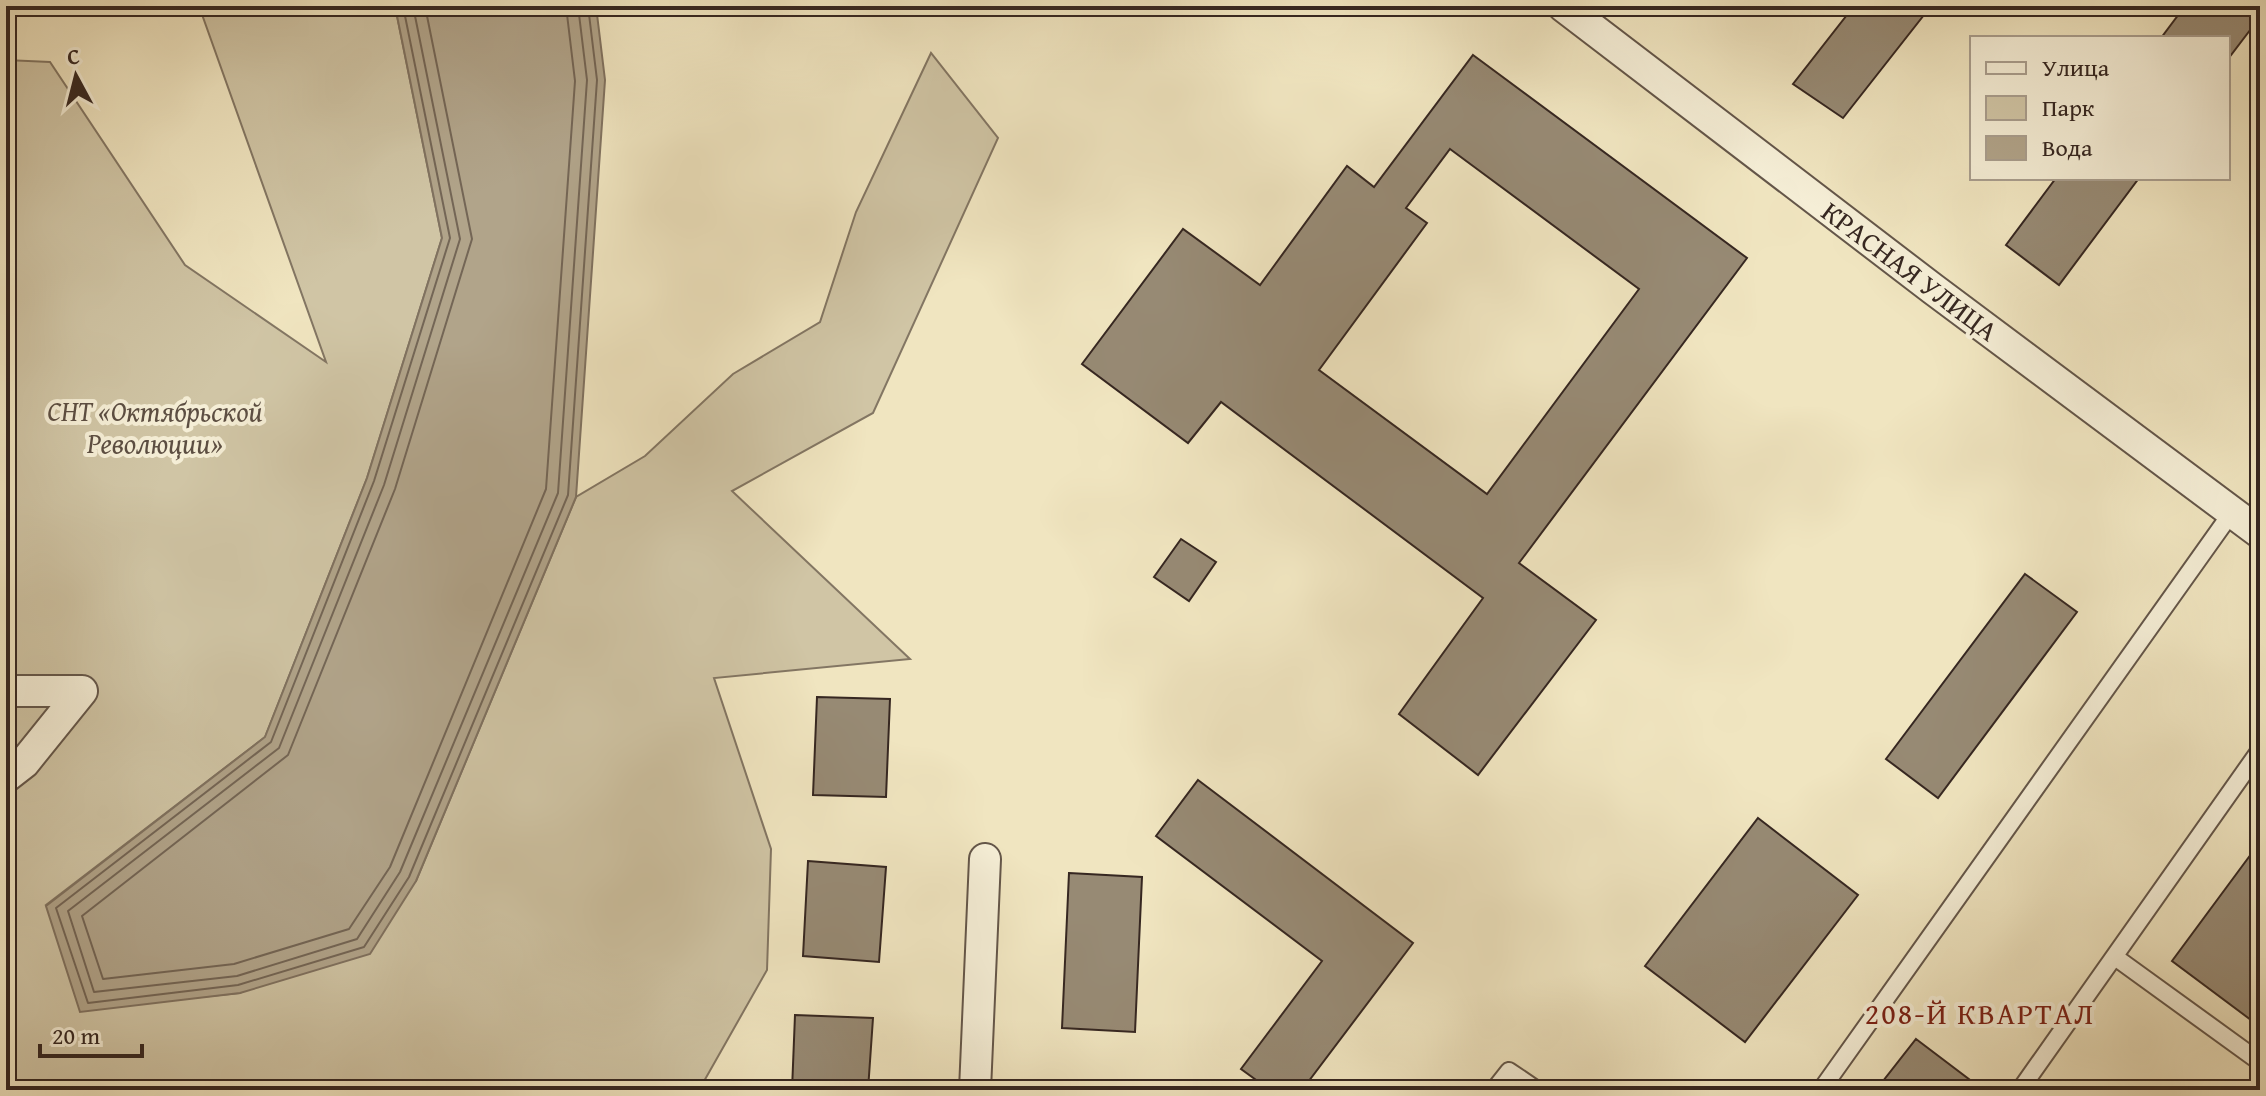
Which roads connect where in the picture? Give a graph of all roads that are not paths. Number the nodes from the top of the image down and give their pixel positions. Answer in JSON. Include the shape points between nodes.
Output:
{"nodes":[{"id":1,"x":1563,"y":6,"type":"edge"},
{"id":2,"x":2232,"y":512,"type":"junction"},
{"id":3,"x":2260,"y":533,"type":"edge"},
{"id":4,"x":6,"y":691,"type":"edge"},
{"id":5,"x":2260,"y":750,"type":"edge"},
{"id":6,"x":6,"y":777,"type":"edge"},
{"id":7,"x":985,"y":859,"type":"dead end"},
{"id":8,"x":2115,"y":957,"type":"junction"},
{"id":9,"x":2260,"y":1062,"type":"edge"},
{"id":10,"x":975,"y":1090,"type":"edge"},
{"id":11,"x":1494,"y":1090,"type":"edge"},
{"id":12,"x":1537,"y":1090,"type":"edge"},
{"id":13,"x":1821,"y":1090,"type":"edge"},
{"id":14,"x":2020,"y":1090,"type":"edge"}],
"edges":[{"from":1,"to":2,"type":"street","name":"КРАСНАЯ УЛИЦА"},
{"from":2,"to":3,"type":"street","name":"КРАСНАЯ УЛИЦА"},
{"from":2,"to":13,"type":"lane"},
{"from":4,"to":6,"type":"street","via":[[82,691],[24,763]]},
{"from":5,"to":8,"type":"lane"},
{"from":7,"to":10,"type":"street"},
{"from":8,"to":9,"type":"lane"},
{"from":8,"to":14,"type":"lane"},
{"from":11,"to":12,"type":"lane","via":[[1509,1071]]}]}
